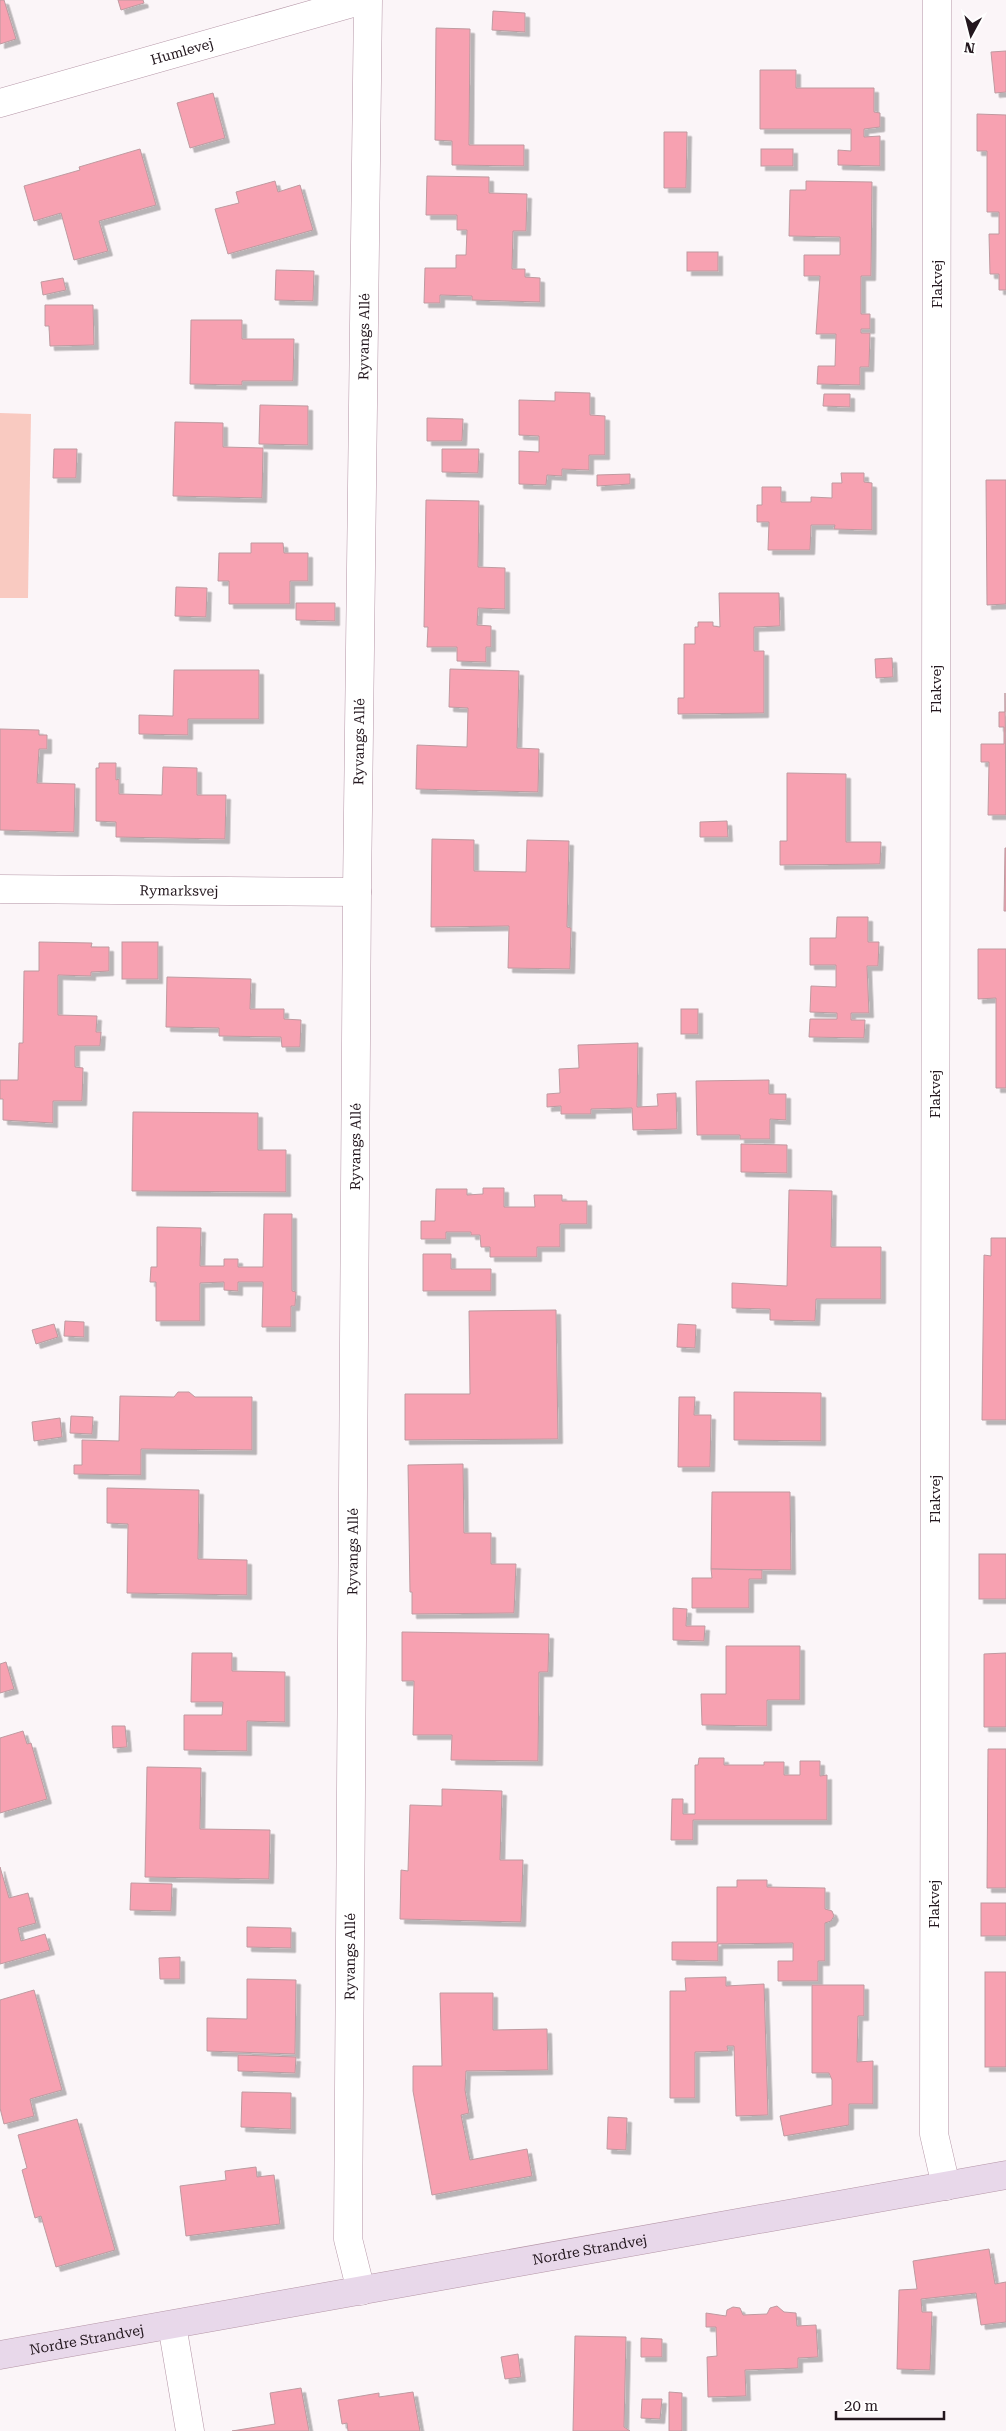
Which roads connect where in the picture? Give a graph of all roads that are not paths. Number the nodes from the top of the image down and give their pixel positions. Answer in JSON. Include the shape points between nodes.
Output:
{"nodes":[{"id":1,"x":364,"y":0,"type":"edge"},
{"id":2,"x":368,"y":0,"type":"edge"},
{"id":3,"x":937,"y":0,"type":"edge"},
{"id":4,"x":0,"y":103,"type":"edge"},
{"id":5,"x":0,"y":889,"type":"edge"},
{"id":6,"x":357,"y":892,"type":"junction"},
{"id":7,"x":1006,"y":2175,"type":"edge"},
{"id":8,"x":946,"y":2186,"type":"junction"},
{"id":9,"x":361,"y":2291,"type":"junction"},
{"id":10,"x":172,"y":2325,"type":"junction"},
{"id":11,"x":1,"y":2350,"type":"edge"},
{"id":12,"x":190,"y":2431,"type":"edge"}],
"edges":[{"from":1,"to":4,"type":"street","name":"Humlevej"},
{"from":2,"to":6,"type":"street","name":"Ryvangs Allé"},
{"from":3,"to":8,"type":"street","name":"Flakvej","via":[[934,2134]]},
{"from":5,"to":6,"type":"street","name":"Rymarksvej"},
{"from":6,"to":9,"type":"street","name":"Ryvangs Allé","via":[[348,2238]]},
{"from":7,"to":8,"type":"street","name":"Nordre Strandvej"},
{"from":8,"to":9,"type":"street","name":"Nordre Strandvej"},
{"from":9,"to":10,"type":"street","name":"Nordre Strandvej"},
{"from":10,"to":11,"type":"street","name":"Nordre Strandvej"},
{"from":10,"to":12,"type":"street"}]}
